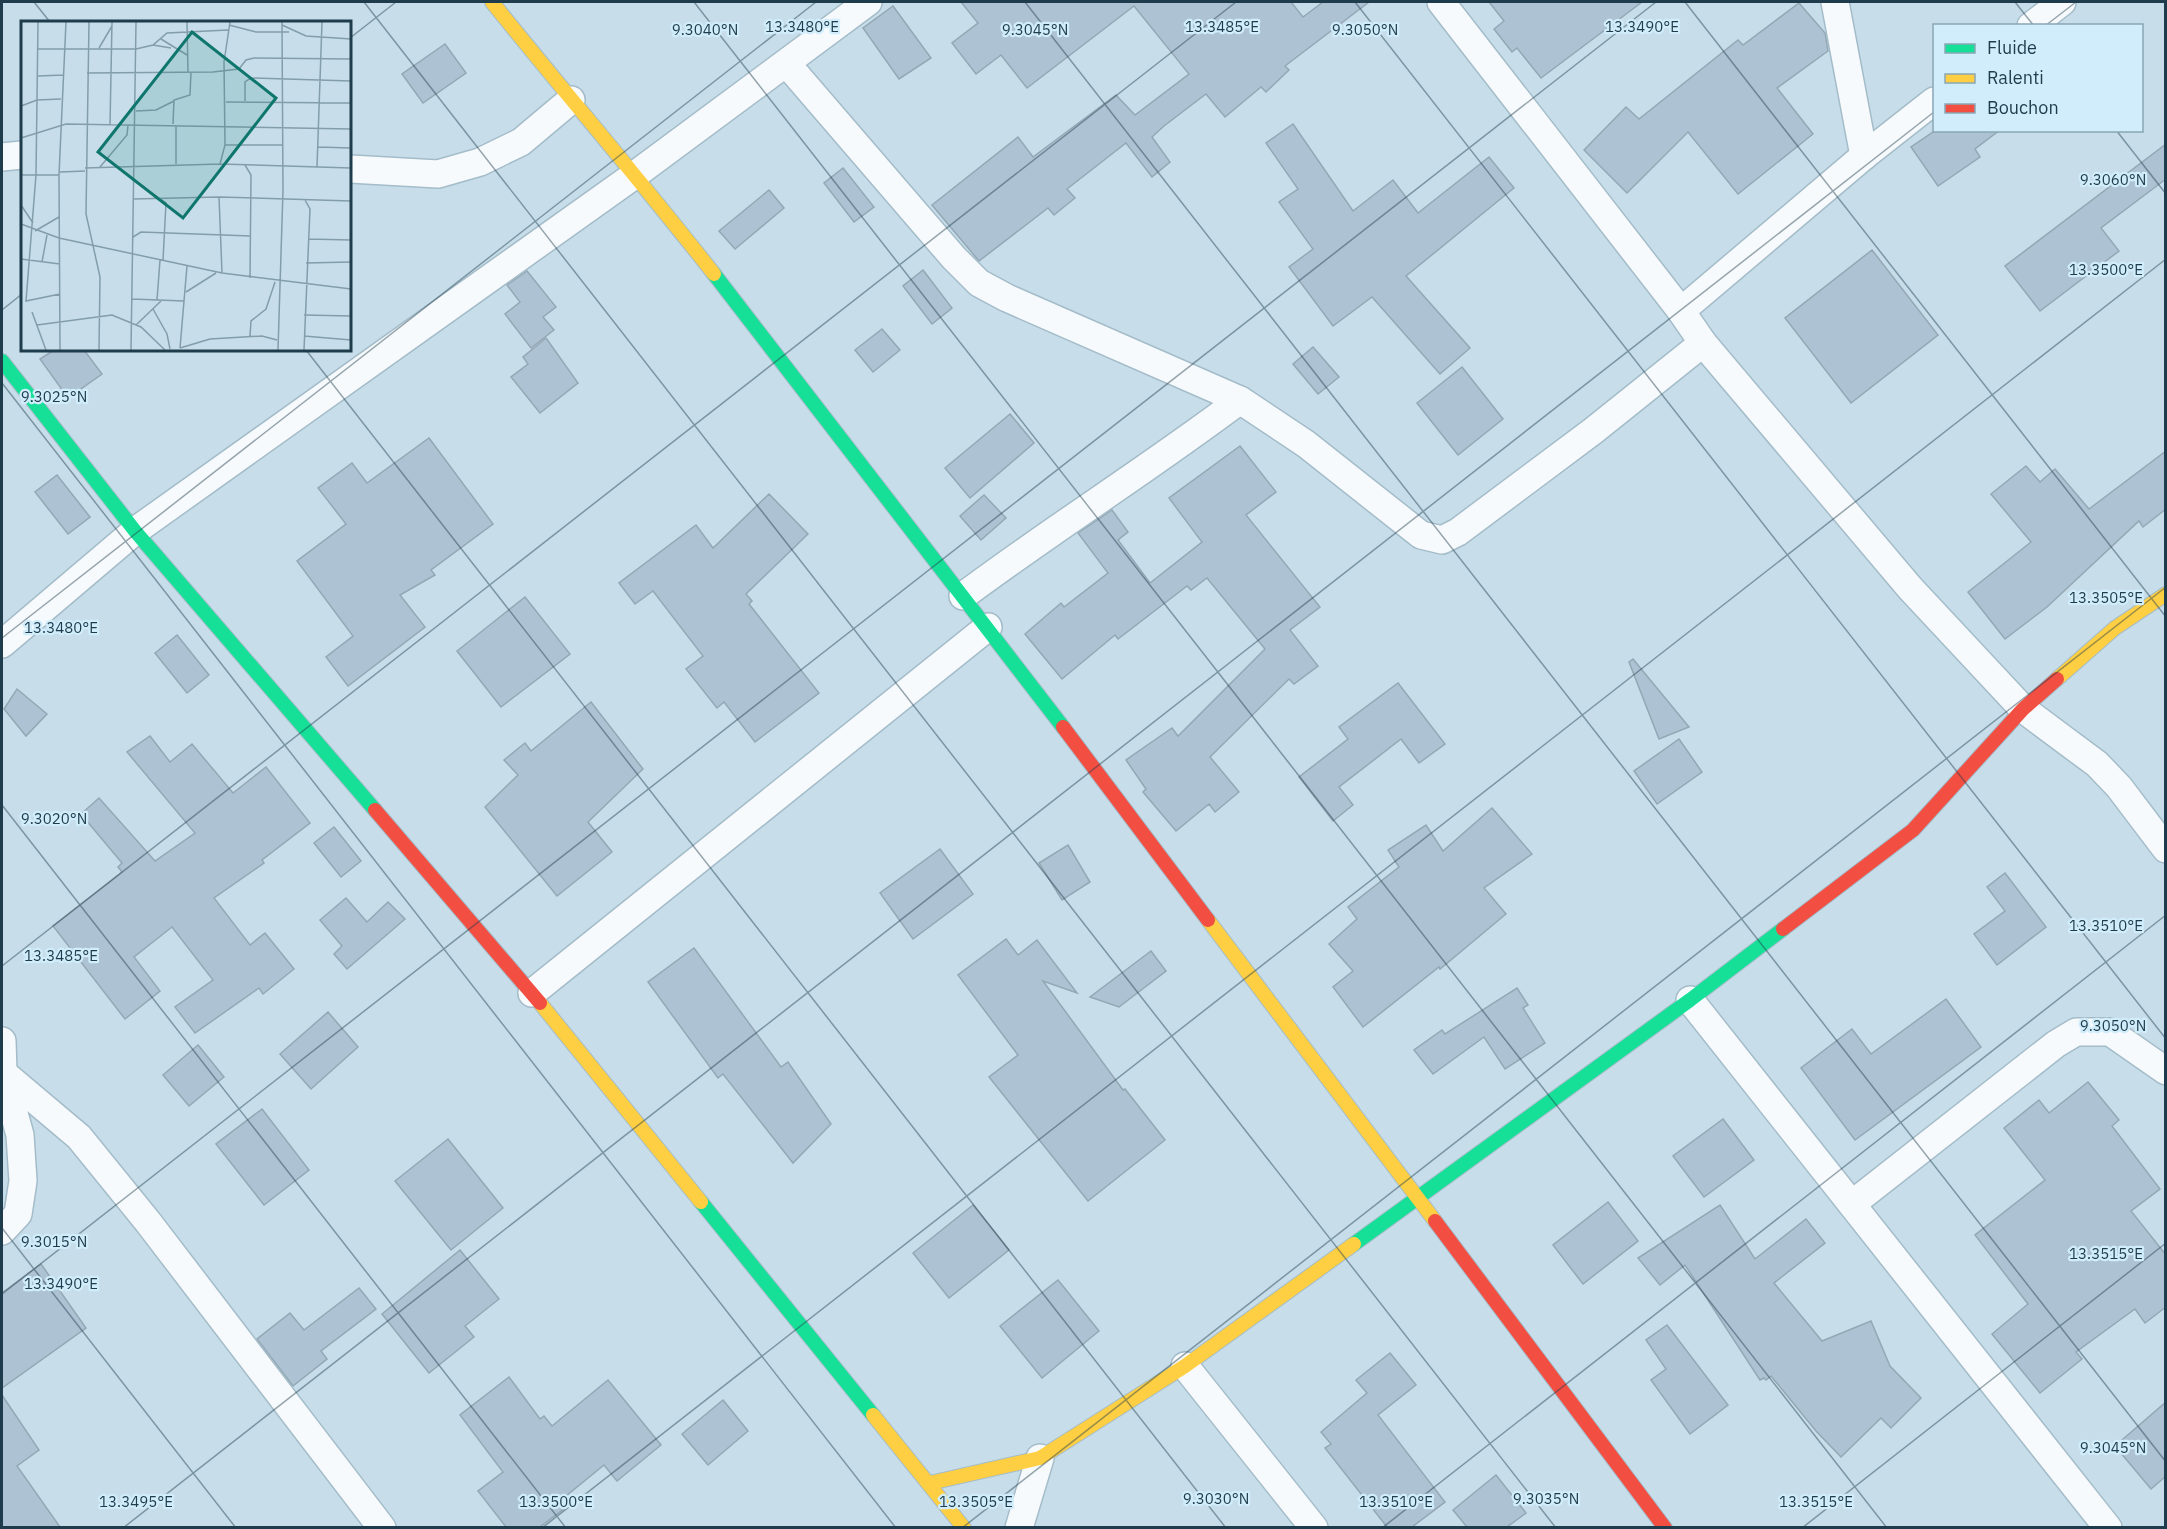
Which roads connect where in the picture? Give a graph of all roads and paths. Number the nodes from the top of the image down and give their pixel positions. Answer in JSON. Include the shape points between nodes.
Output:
{"nodes":[{"id":1,"x":492,"y":2,"type":"edge"},
{"id":2,"x":868,"y":2,"type":"edge"},
{"id":3,"x":1441,"y":2,"type":"edge"},
{"id":4,"x":1835,"y":2,"type":"edge"},
{"id":5,"x":2062,"y":2,"type":"edge"},
{"id":6,"x":2034,"y":24,"type":"edge"},
{"id":7,"x":788,"y":64,"type":"junction"},
{"id":8,"x":571,"y":100,"type":"junction"},
{"id":9,"x":1933,"y":103,"type":"edge"},
{"id":10,"x":21,"y":155,"type":"edge"},
{"id":11,"x":2,"y":156,"type":"edge"},
{"id":12,"x":1864,"y":156,"type":"junction"},
{"id":13,"x":351,"y":169,"type":"edge"},
{"id":14,"x":636,"y":174,"type":"junction"},
{"id":15,"x":1681,"y":311,"type":"junction"},
{"id":16,"x":1703,"y":343,"type":"junction"},
{"id":17,"x":2,"y":361,"type":"edge"},
{"id":18,"x":1240,"y":400,"type":"junction"},
{"id":19,"x":135,"y":531,"type":"junction"},
{"id":20,"x":2166,"y":594,"type":"edge"},
{"id":21,"x":963,"y":596,"type":"junction"},
{"id":22,"x":988,"y":627,"type":"junction"},
{"id":23,"x":2,"y":644,"type":"edge"},
{"id":24,"x":2023,"y":709,"type":"junction"},
{"id":25,"x":2166,"y":849,"type":"edge"},
{"id":26,"x":532,"y":993,"type":"junction"},
{"id":27,"x":1690,"y":1000,"type":"junction"},
{"id":28,"x":2,"y":1041,"type":"edge"},
{"id":29,"x":2166,"y":1071,"type":"edge"},
{"id":30,"x":2,"y":1073,"type":"edge"},
{"id":31,"x":1416,"y":1199,"type":"junction"},
{"id":32,"x":1852,"y":1203,"type":"junction"},
{"id":33,"x":2,"y":1231,"type":"edge"},
{"id":34,"x":1185,"y":1366,"type":"junction"},
{"id":35,"x":1040,"y":1458,"type":"junction"},
{"id":36,"x":930,"y":1483,"type":"junction"},
{"id":37,"x":382,"y":1527,"type":"edge"},
{"id":38,"x":964,"y":1527,"type":"edge"},
{"id":39,"x":1019,"y":1527,"type":"edge"},
{"id":40,"x":1314,"y":1527,"type":"edge"},
{"id":41,"x":1665,"y":1527,"type":"edge"},
{"id":42,"x":2108,"y":1527,"type":"edge"}],
"edges":[{"from":1,"to":8,"type":"street"},
{"from":2,"to":7,"type":"street"},
{"from":3,"to":15,"type":"street"},
{"from":4,"to":12,"type":"street"},
{"from":5,"to":6,"type":"street"},
{"from":7,"to":14,"type":"street"},
{"from":7,"to":18,"type":"street","via":[[979,283]]},
{"from":8,"to":13,"type":"street","via":[[521,142],[480,162],[438,174]]},
{"from":8,"to":14,"type":"street"},
{"from":9,"to":12,"type":"street"},
{"from":10,"to":11,"type":"street"},
{"from":12,"to":15,"type":"street"},
{"from":14,"to":19,"type":"street"},
{"from":14,"to":21,"type":"street"},
{"from":15,"to":16,"type":"street"},
{"from":16,"to":18,"type":"street","via":[[1593,431],[1442,540],[1421,535],[1306,444]]},
{"from":16,"to":24,"type":"street","via":[[1910,588]]},
{"from":17,"to":19,"type":"street"},
{"from":18,"to":21,"type":"street","via":[[1175,450],[1045,535]]},
{"from":19,"to":23,"type":"street"},
{"from":19,"to":26,"type":"street"},
{"from":20,"to":24,"type":"street","via":[[2115,628]]},
{"from":21,"to":22,"type":"street"},
{"from":22,"to":26,"type":"street"},
{"from":22,"to":31,"type":"street"},
{"from":24,"to":25,"type":"street","via":[[2097,764]]},
{"from":24,"to":27,"type":"street","via":[[1913,830]]},
{"from":26,"to":36,"type":"street"},
{"from":27,"to":31,"type":"street"},
{"from":27,"to":32,"type":"street"},
{"from":28,"to":30,"type":"street"},
{"from":29,"to":32,"type":"street","via":[[2110,1032],[2076,1032]]},
{"from":30,"to":33,"type":"street","via":[[20,1135],[23,1181],[18,1214]]},
{"from":30,"to":37,"type":"street","via":[[79,1137]]},
{"from":31,"to":34,"type":"street"},
{"from":31,"to":41,"type":"street"},
{"from":32,"to":42,"type":"street"},
{"from":34,"to":35,"type":"street"},
{"from":34,"to":40,"type":"street"},
{"from":35,"to":36,"type":"street"},
{"from":35,"to":39,"type":"street"},
{"from":36,"to":38,"type":"street"}]}
